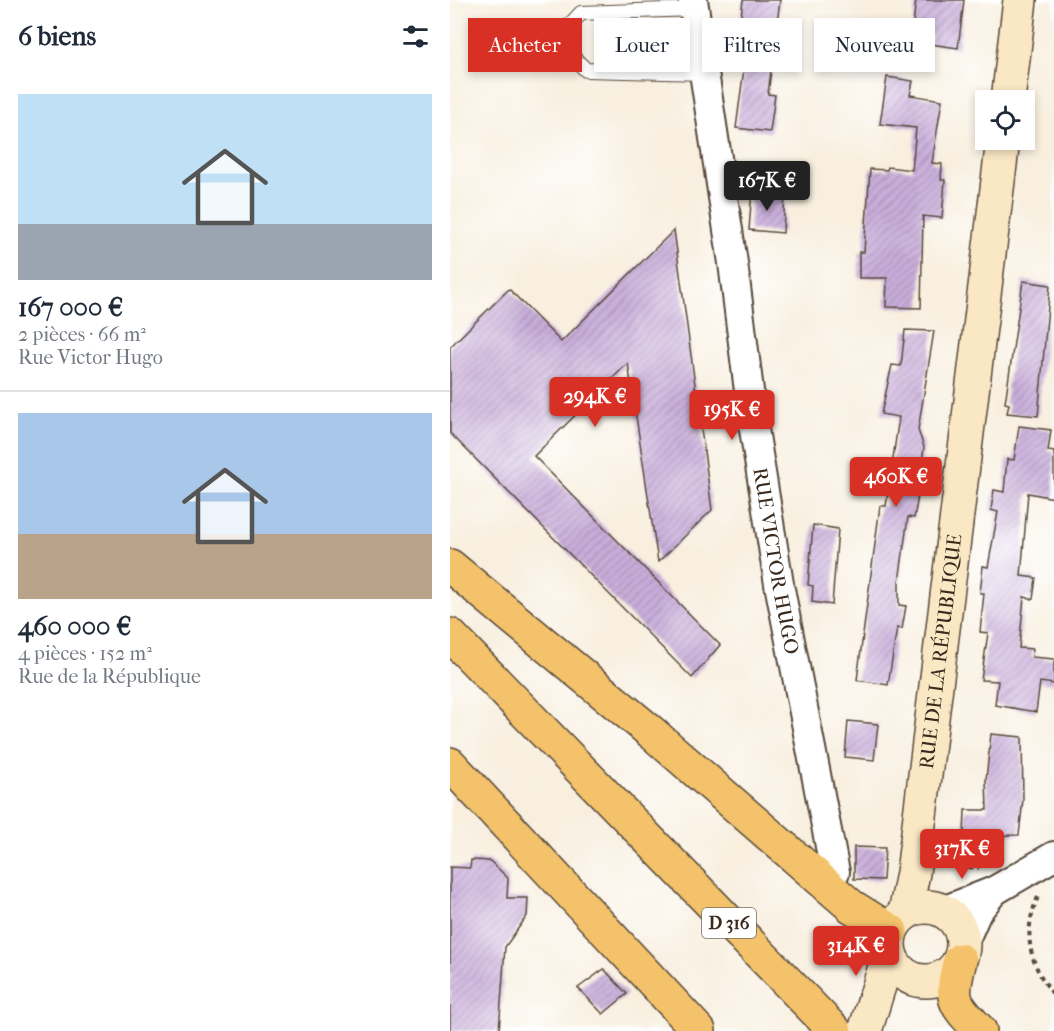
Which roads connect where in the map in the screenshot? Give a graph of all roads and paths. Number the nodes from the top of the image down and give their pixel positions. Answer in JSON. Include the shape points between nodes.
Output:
{"nodes":[{"id":1,"x":1020,"y":0,"type":"edge"},
{"id":2,"x":693,"y":4,"type":"edge"},
{"id":3,"x":704,"y":73,"type":"junction"},
{"id":4,"x":1009,"y":90,"type":"edge"},
{"id":5,"x":1002,"y":150,"type":"edge"},
{"id":6,"x":450,"y":566,"type":"edge"},
{"id":7,"x":450,"y":635,"type":"edge"},
{"id":8,"x":450,"y":764,"type":"edge"},
{"id":9,"x":1054,"y":856,"type":"edge"},
{"id":10,"x":914,"y":868,"type":"junction"},
{"id":11,"x":1028,"y":870,"type":"junction"},
{"id":12,"x":835,"y":872,"type":"dead end"},
{"id":13,"x":990,"y":880,"type":"junction"},
{"id":14,"x":911,"y":923,"type":"junction"},
{"id":15,"x":962,"y":952,"type":"junction"},
{"id":16,"x":919,"y":981,"type":"junction"},
{"id":17,"x":1054,"y":995,"type":"edge"},
{"id":18,"x":868,"y":1022,"type":"edge"},
{"id":19,"x":699,"y":1031,"type":"edge"},
{"id":20,"x":835,"y":1031,"type":"edge"},
{"id":21,"x":980,"y":1031,"type":"edge"}],
"edges":[{"from":1,"to":4,"type":"main road"},
{"from":2,"to":3,"type":"street","name":"RUE VICTOR HUGO"},
{"from":2,"to":3,"type":"lane","via":[[581,13],[568,27],[573,57],[586,70]]},
{"from":3,"to":12,"type":"street","name":"RUE VICTOR HUGO","via":[[779,584]]},
{"from":5,"to":10,"type":"main road","name":"RUE DE LA RÉPUBLIQUE"},
{"from":6,"to":14,"type":"main road","via":[[651,732],[851,906]]},
{"from":7,"to":20,"type":"main road","number":"D 316"},
{"from":8,"to":19,"type":"main road"},
{"from":9,"to":11,"type":"street"},
{"from":10,"to":13,"type":"path"},
{"from":10,"to":14,"type":"main road"},
{"from":11,"to":13,"type":"street"},
{"from":11,"to":17,"type":"path","via":[[1043,890],[1031,918],[1030,951],[1039,974]]},
{"from":13,"to":14,"type":"street"},
{"from":13,"to":15,"type":"street"},
{"from":14,"to":15,"type":"main road","via":[[958,925]]},
{"from":14,"to":16,"type":"main road","via":[[897,969]]},
{"from":14,"to":18,"type":"main road"},
{"from":15,"to":16,"type":"main road","via":[[943,978]]},
{"from":15,"to":21,"type":"main road","via":[[952,990],[960,1009]]},
{"from":16,"to":18,"type":"main road"}]}
